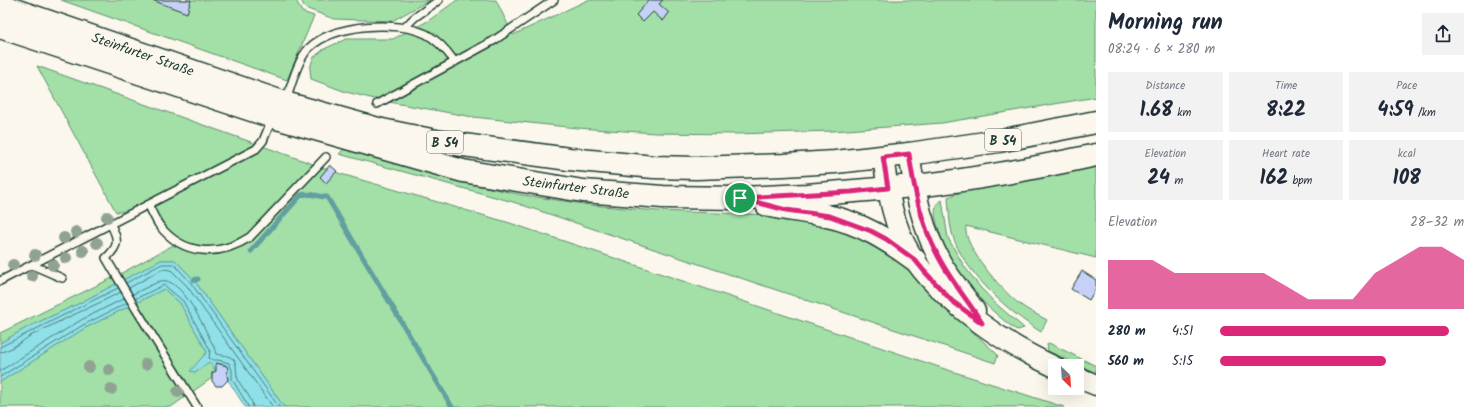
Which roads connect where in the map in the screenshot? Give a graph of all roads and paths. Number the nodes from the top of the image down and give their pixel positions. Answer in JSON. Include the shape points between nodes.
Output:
{"nodes":[{"id":1,"x":439,"y":0,"type":"edge"},
{"id":2,"x":554,"y":0,"type":"edge"},
{"id":3,"x":0,"y":5,"type":"edge"},
{"id":4,"x":0,"y":27,"type":"edge"},
{"id":5,"x":405,"y":27,"type":"junction"},
{"id":6,"x":455,"y":62,"type":"junction"},
{"id":7,"x":377,"y":104,"type":"dead end"},
{"id":8,"x":279,"y":110,"type":"junction"},
{"id":9,"x":1096,"y":122,"type":"edge"},
{"id":10,"x":909,"y":154,"type":"junction"},
{"id":11,"x":1096,"y":155,"type":"edge"},
{"id":12,"x":326,"y":157,"type":"dead end"},
{"id":13,"x":883,"y":157,"type":"junction"},
{"id":14,"x":914,"y":186,"type":"junction"},
{"id":15,"x":888,"y":188,"type":"junction"},
{"id":16,"x":740,"y":198,"type":"junction"},
{"id":17,"x":149,"y":206,"type":"junction"},
{"id":18,"x":111,"y":225,"type":"junction"},
{"id":19,"x":915,"y":260,"type":"junction"},
{"id":20,"x":32,"y":265,"type":"junction"},
{"id":21,"x":62,"y":278,"type":"dead end"},
{"id":22,"x":0,"y":281,"type":"edge"},
{"id":23,"x":982,"y":323,"type":"junction"},
{"id":24,"x":1048,"y":363,"type":"edge"},
{"id":25,"x":1084,"y":380,"type":"edge"},
{"id":26,"x":1096,"y":385,"type":"edge"},
{"id":27,"x":197,"y":407,"type":"edge"}],
"edges":[{"from":1,"to":5,"type":"lane"},
{"from":2,"to":6,"type":"lane","via":[[493,41]]},
{"from":3,"to":8,"type":"main road","name":"Steinfurter Straße","number":"B 54"},
{"from":4,"to":8,"type":"main road","name":"Steinfurter Straße","number":"B 54"},
{"from":5,"to":6,"type":"lane","via":[[426,34]]},
{"from":5,"to":8,"type":"lane","via":[[360,28],[334,33],[308,48]]},
{"from":6,"to":7,"type":"lane"},
{"from":8,"to":13,"type":"main road","name":"Steinfurter Straße","number":"B 54","via":[[440,142],[614,164],[736,167]]},
{"from":8,"to":16,"type":"main road","name":"Steinfurter Straße","number":"B 54","via":[[463,171],[583,191],[663,197]]},
{"from":8,"to":17,"type":"lane","via":[[263,142],[256,149]]},
{"from":9,"to":10,"type":"main road","number":"B 54","via":[[999,141]]},
{"from":10,"to":13,"type":"main road","name":"Steinfurter Straße","number":"B 54"},
{"from":10,"to":14,"type":"main road"},
{"from":11,"to":14,"type":"main road","number":"B 54","via":[[944,183]]},
{"from":12,"to":17,"type":"lane","via":[[250,237],[228,248],[204,251],[182,244],[159,225]]},
{"from":13,"to":15,"type":"main road"},
{"from":14,"to":15,"type":"main road","name":"Steinfurter Straße","number":"B 54"},
{"from":14,"to":23,"type":"main road","via":[[937,255]]},
{"from":15,"to":16,"type":"main road","name":"Steinfurter Straße","number":"B 54"},
{"from":15,"to":19,"type":"main road","via":[[898,228]]},
{"from":16,"to":19,"type":"main road","via":[[846,221],[886,239]]},
{"from":17,"to":18,"type":"lane"},
{"from":18,"to":20,"type":"lane"},
{"from":18,"to":27,"type":"lane","via":[[117,237],[116,245],[106,258]]},
{"from":19,"to":23,"type":"main road","via":[[952,301]]},
{"from":20,"to":21,"type":"lane"},
{"from":20,"to":22,"type":"lane"},
{"from":23,"to":24,"type":"main road","via":[[1012,345]]},
{"from":25,"to":26,"type":"main road"}]}
